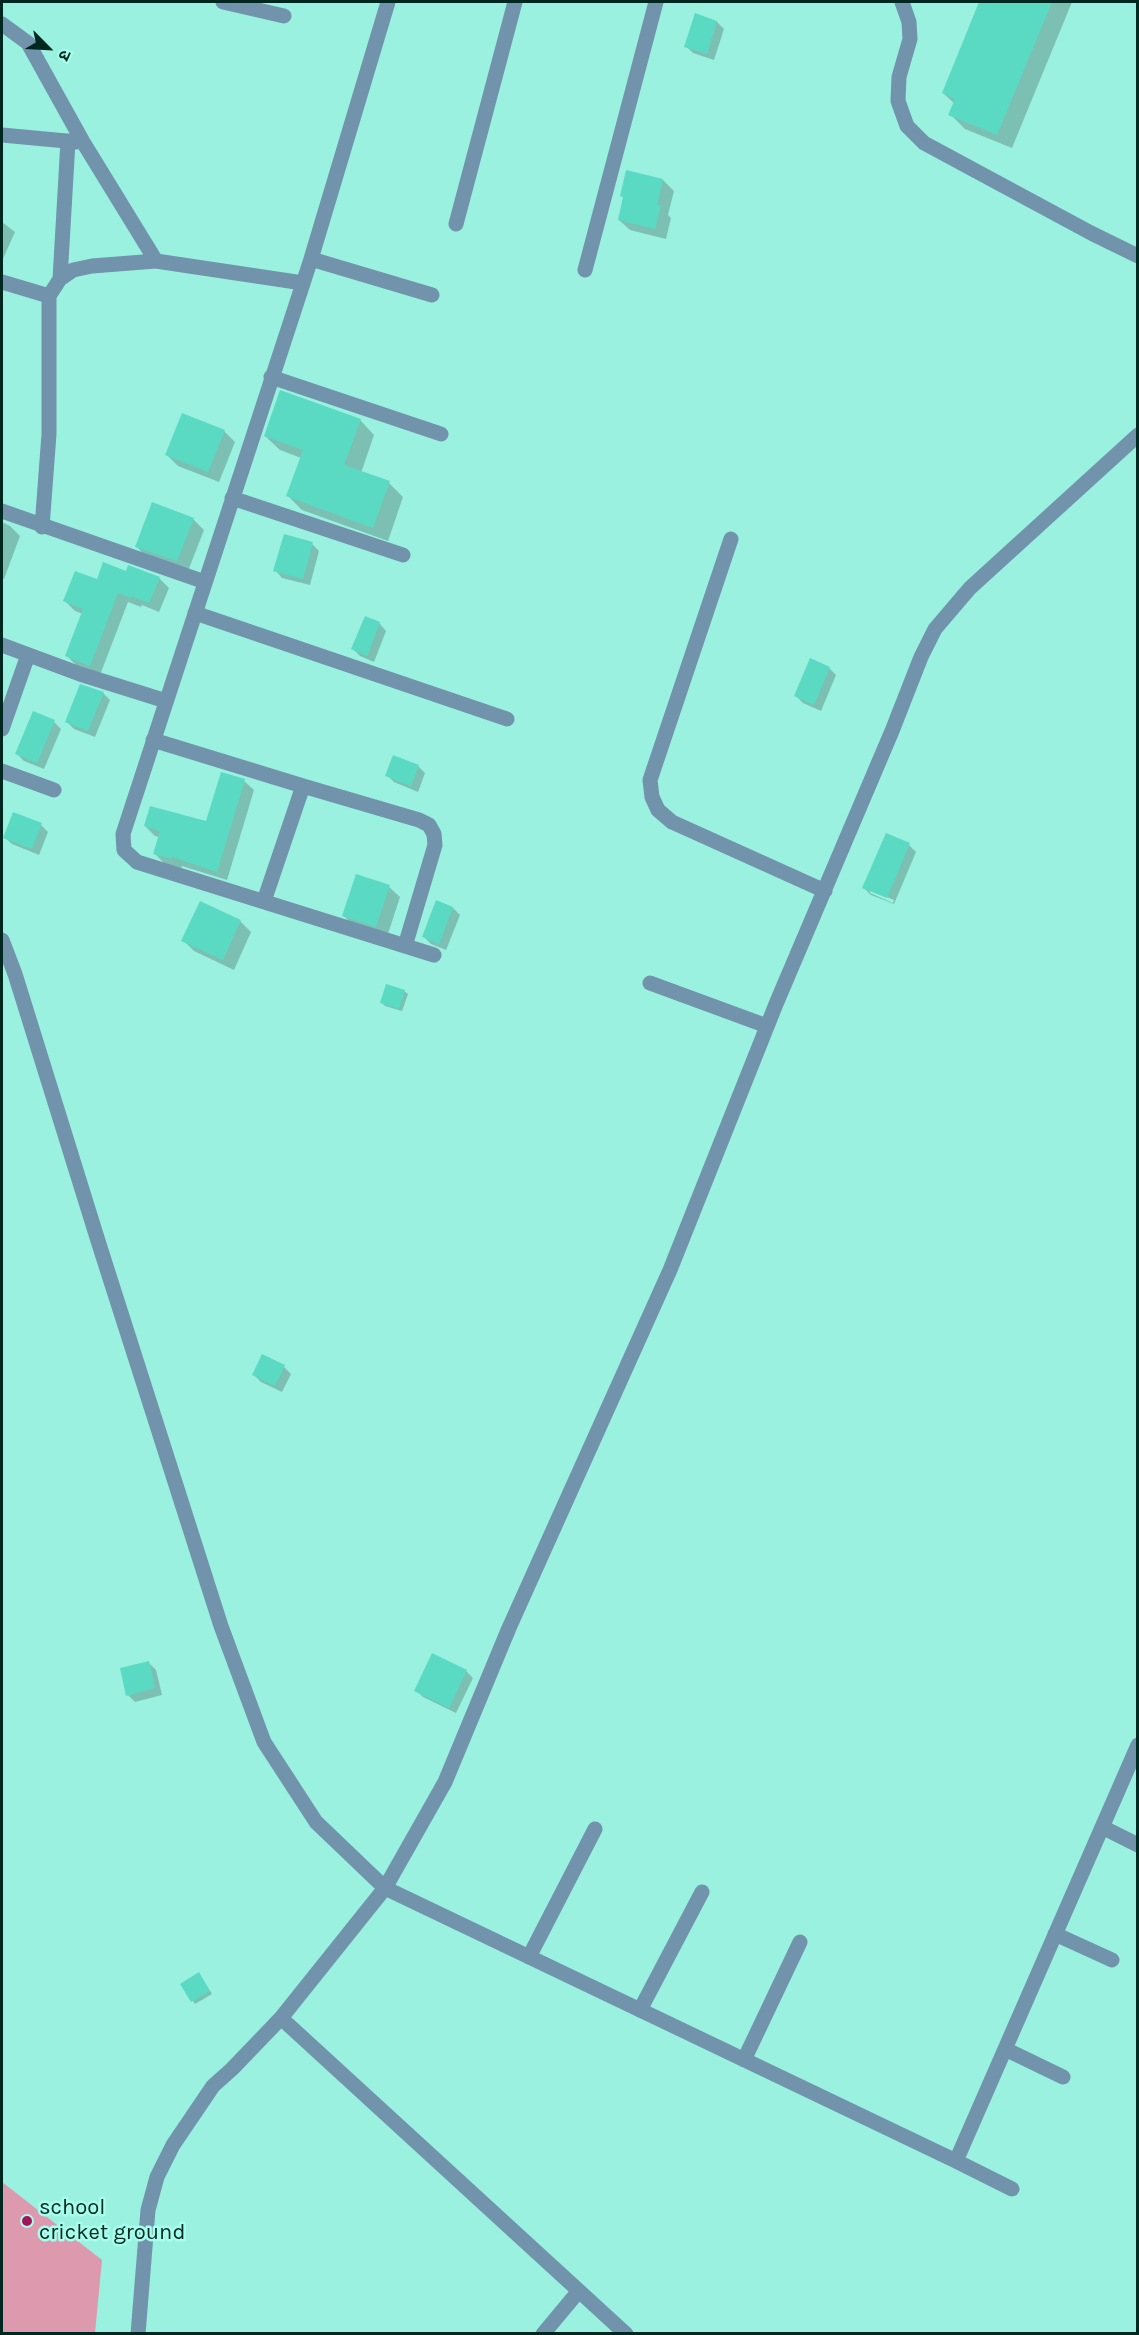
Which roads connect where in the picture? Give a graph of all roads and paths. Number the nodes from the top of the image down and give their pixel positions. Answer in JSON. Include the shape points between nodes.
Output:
{"nodes":[{"id":1,"x":223,"y":2,"type":"edge"},
{"id":2,"x":388,"y":2,"type":"edge"},
{"id":3,"x":515,"y":2,"type":"edge"},
{"id":4,"x":656,"y":2,"type":"edge"},
{"id":5,"x":902,"y":2,"type":"edge"},
{"id":6,"x":284,"y":16,"type":"dead end"},
{"id":7,"x":2,"y":24,"type":"edge"},
{"id":8,"x":2,"y":135,"type":"edge"},
{"id":9,"x":76,"y":142,"type":"junction"},
{"id":10,"x":456,"y":224,"type":"dead end"},
{"id":11,"x":1137,"y":256,"type":"edge"},
{"id":12,"x":311,"y":259,"type":"junction"},
{"id":13,"x":156,"y":261,"type":"junction"},
{"id":14,"x":585,"y":270,"type":"dead end"},
{"id":15,"x":60,"y":279,"type":"junction"},
{"id":16,"x":2,"y":282,"type":"edge"},
{"id":17,"x":303,"y":283,"type":"junction"},
{"id":18,"x":432,"y":295,"type":"dead end"},
{"id":19,"x":49,"y":296,"type":"junction"},
{"id":20,"x":271,"y":377,"type":"junction"},
{"id":21,"x":441,"y":434,"type":"dead end"},
{"id":22,"x":1137,"y":435,"type":"edge"},
{"id":23,"x":232,"y":498,"type":"junction"},
{"id":24,"x":2,"y":511,"type":"edge"},
{"id":25,"x":42,"y":526,"type":"junction"},
{"id":26,"x":731,"y":539,"type":"dead end"},
{"id":27,"x":403,"y":555,"type":"dead end"},
{"id":28,"x":205,"y":582,"type":"junction"},
{"id":29,"x":195,"y":613,"type":"junction"},
{"id":30,"x":2,"y":645,"type":"edge"},
{"id":31,"x":28,"y":656,"type":"junction"},
{"id":32,"x":166,"y":701,"type":"junction"},
{"id":33,"x":507,"y":719,"type":"dead end"},
{"id":34,"x":2,"y":729,"type":"edge"},
{"id":35,"x":153,"y":740,"type":"junction"},
{"id":36,"x":2,"y":771,"type":"edge"},
{"id":37,"x":303,"y":786,"type":"junction"},
{"id":38,"x":54,"y":790,"type":"dead end"},
{"id":39,"x":825,"y":891,"type":"junction"},
{"id":40,"x":264,"y":901,"type":"junction"},
{"id":41,"x":3,"y":946,"type":"edge"},
{"id":42,"x":405,"y":946,"type":"junction"},
{"id":43,"x":434,"y":955,"type":"dead end"},
{"id":44,"x":650,"y":983,"type":"dead end"},
{"id":45,"x":767,"y":1026,"type":"junction"},
{"id":46,"x":1137,"y":1745,"type":"edge"},
{"id":47,"x":1102,"y":1827,"type":"junction"},
{"id":48,"x":595,"y":1829,"type":"dead end"},
{"id":49,"x":1137,"y":1845,"type":"edge"},
{"id":50,"x":385,"y":1888,"type":"junction"},
{"id":51,"x":702,"y":1892,"type":"dead end"},
{"id":52,"x":1055,"y":1934,"type":"junction"},
{"id":53,"x":800,"y":1942,"type":"dead end"},
{"id":54,"x":529,"y":1957,"type":"junction"},
{"id":55,"x":1112,"y":1960,"type":"dead end"},
{"id":56,"x":640,"y":2010,"type":"junction"},
{"id":57,"x":281,"y":2018,"type":"junction"},
{"id":58,"x":1005,"y":2049,"type":"junction"},
{"id":59,"x":744,"y":2060,"type":"junction"},
{"id":60,"x":1063,"y":2077,"type":"dead end"},
{"id":61,"x":956,"y":2161,"type":"junction"},
{"id":62,"x":1012,"y":2189,"type":"dead end"},
{"id":63,"x":578,"y":2292,"type":"junction"},
{"id":64,"x":138,"y":2334,"type":"edge"},
{"id":65,"x":543,"y":2334,"type":"edge"},
{"id":66,"x":626,"y":2334,"type":"edge"}],
"edges":[{"from":1,"to":6,"type":"street"},
{"from":2,"to":12,"type":"street"},
{"from":3,"to":10,"type":"street"},
{"from":4,"to":14,"type":"street"},
{"from":5,"to":11,"type":"street","via":[[910,39],[899,77],[898,101],[907,126],[924,143]]},
{"from":7,"to":9,"type":"street","via":[[28,44]]},
{"from":8,"to":9,"type":"street"},
{"from":9,"to":13,"type":"street"},
{"from":9,"to":15,"type":"street"},
{"from":12,"to":17,"type":"street"},
{"from":12,"to":18,"type":"street"},
{"from":13,"to":15,"type":"street","via":[[92,266],[72,270]]},
{"from":13,"to":17,"type":"street"},
{"from":15,"to":19,"type":"street"},
{"from":16,"to":19,"type":"street"},
{"from":17,"to":20,"type":"street"},
{"from":19,"to":25,"type":"street","via":[[49,434]]},
{"from":20,"to":21,"type":"street"},
{"from":20,"to":23,"type":"street"},
{"from":22,"to":39,"type":"street","via":[[978,580],[935,629]]},
{"from":23,"to":27,"type":"street"},
{"from":23,"to":28,"type":"street"},
{"from":24,"to":25,"type":"street"},
{"from":25,"to":28,"type":"street"},
{"from":26,"to":39,"type":"street","via":[[650,780],[652,797],[658,810],[672,822]]},
{"from":28,"to":29,"type":"street"},
{"from":29,"to":32,"type":"street"},
{"from":29,"to":33,"type":"street"},
{"from":30,"to":31,"type":"street"},
{"from":31,"to":32,"type":"street"},
{"from":31,"to":34,"type":"street"},
{"from":32,"to":35,"type":"street"},
{"from":35,"to":37,"type":"street"},
{"from":35,"to":40,"type":"street","via":[[123,834],[124,850],[137,862]]},
{"from":36,"to":38,"type":"street"},
{"from":37,"to":40,"type":"street"},
{"from":37,"to":42,"type":"street","via":[[429,825],[435,845]]},
{"from":39,"to":45,"type":"street"},
{"from":40,"to":42,"type":"street"},
{"from":41,"to":50,"type":"street","via":[[221,1626],[264,1742],[316,1822]]},
{"from":42,"to":43,"type":"street"},
{"from":44,"to":45,"type":"street"},
{"from":45,"to":50,"type":"street","via":[[670,1270],[508,1628],[445,1782]]},
{"from":46,"to":47,"type":"street"},
{"from":47,"to":49,"type":"street"},
{"from":47,"to":52,"type":"street"},
{"from":48,"to":54,"type":"street"},
{"from":50,"to":54,"type":"street"},
{"from":50,"to":57,"type":"street"},
{"from":51,"to":56,"type":"street"},
{"from":52,"to":55,"type":"street"},
{"from":52,"to":58,"type":"street"},
{"from":53,"to":59,"type":"street"},
{"from":54,"to":56,"type":"street"},
{"from":56,"to":59,"type":"street"},
{"from":57,"to":63,"type":"street"},
{"from":57,"to":64,"type":"street","via":[[213,2086],[173,2145],[157,2177],[148,2210]]},
{"from":58,"to":60,"type":"street"},
{"from":58,"to":61,"type":"street"},
{"from":59,"to":61,"type":"street"},
{"from":61,"to":62,"type":"street"},
{"from":63,"to":65,"type":"street"},
{"from":63,"to":66,"type":"street"}]}
